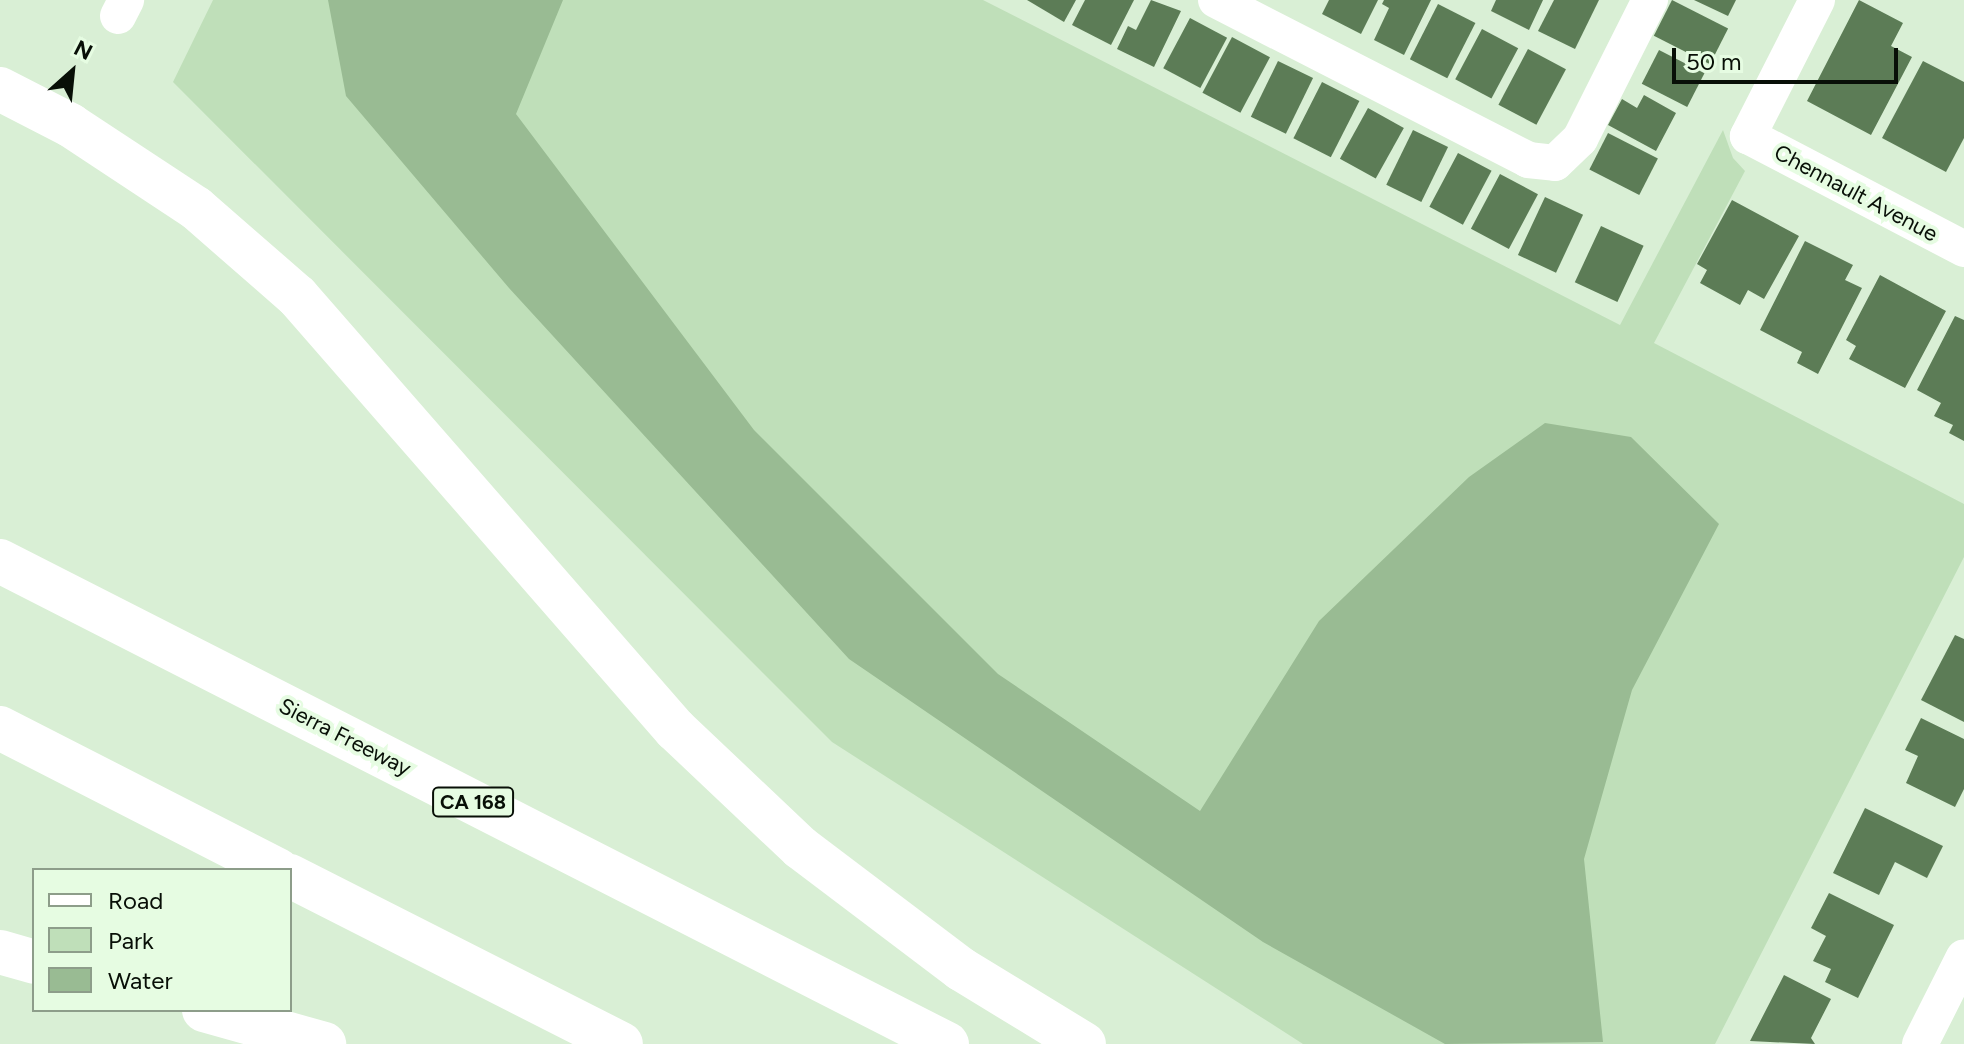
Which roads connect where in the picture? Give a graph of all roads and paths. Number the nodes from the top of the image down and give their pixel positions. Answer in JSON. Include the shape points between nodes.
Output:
{"nodes":[{"id":1,"x":1216,"y":0,"type":"edge"},
{"id":2,"x":1650,"y":0,"type":"edge"},
{"id":3,"x":1817,"y":0,"type":"edge"},
{"id":4,"x":0,"y":89,"type":"edge"},
{"id":5,"x":1964,"y":249,"type":"edge"},
{"id":6,"x":0,"y":561,"type":"edge"},
{"id":7,"x":0,"y":728,"type":"edge"},
{"id":8,"x":274,"y":868,"type":"edge"},
{"id":9,"x":292,"y":877,"type":"edge"},
{"id":10,"x":0,"y":952,"type":"edge"},
{"id":11,"x":1964,"y":957,"type":"edge"},
{"id":12,"x":32,"y":961,"type":"edge"},
{"id":13,"x":211,"y":1012,"type":"edge"},
{"id":14,"x":324,"y":1044,"type":"edge"},
{"id":15,"x":621,"y":1044,"type":"edge"},
{"id":16,"x":947,"y":1044,"type":"edge"},
{"id":17,"x":1084,"y":1044,"type":"edge"},
{"id":18,"x":1920,"y":1044,"type":"edge"}],
"edges":[{"from":1,"to":2,"type":"street","via":[[1528,160],[1555,163],[1580,139]]},
{"from":3,"to":5,"type":"street","name":"Chennault Avenue","via":[[1748,136]]},
{"from":4,"to":17,"type":"highway","via":[[70,125],[196,208],[297,296],[675,729],[801,848],[961,969]]},
{"from":6,"to":16,"type":"highway","name":"Sierra Freeway","number":"CA 168"},
{"from":7,"to":8,"type":"highway"},
{"from":9,"to":15,"type":"highway"},
{"from":10,"to":12,"type":"highway"},
{"from":11,"to":18,"type":"street"},
{"from":13,"to":14,"type":"highway"}]}
